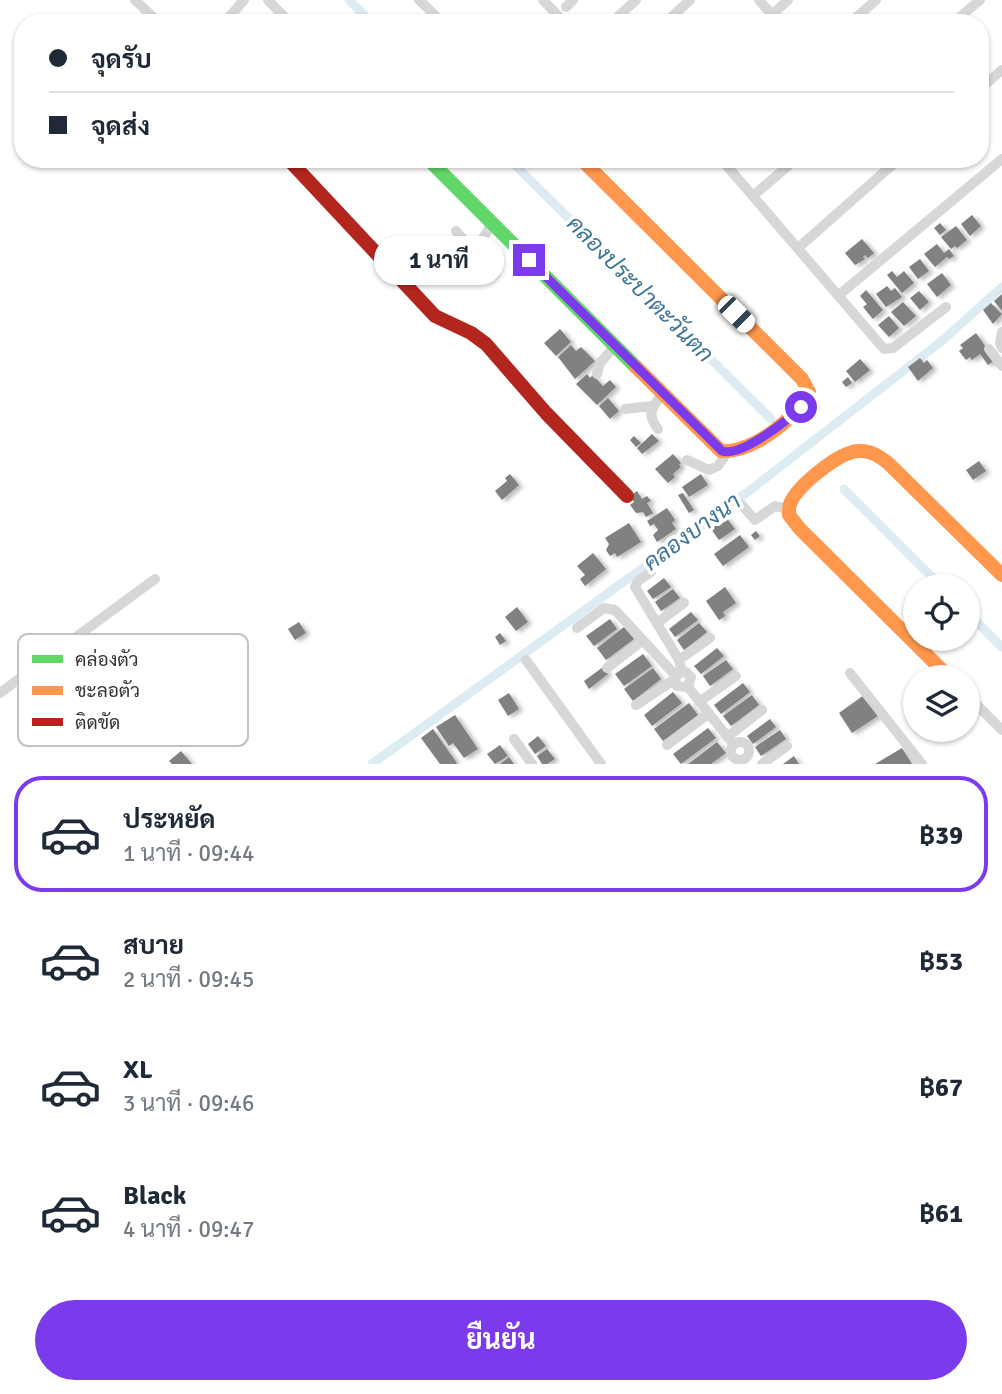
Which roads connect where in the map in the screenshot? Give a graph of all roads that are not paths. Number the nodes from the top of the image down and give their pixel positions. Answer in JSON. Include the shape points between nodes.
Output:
{"nodes":[{"id":1,"x":135,"y":0,"type":"edge"},
{"id":2,"x":244,"y":0,"type":"edge"},
{"id":3,"x":268,"y":0,"type":"edge"},
{"id":4,"x":419,"y":0,"type":"edge"},
{"id":5,"x":543,"y":0,"type":"edge"},
{"id":6,"x":636,"y":0,"type":"edge"},
{"id":7,"x":690,"y":0,"type":"edge"},
{"id":8,"x":759,"y":0,"type":"edge"},
{"id":9,"x":876,"y":0,"type":"edge"},
{"id":10,"x":980,"y":0,"type":"edge"},
{"id":11,"x":150,"y":14,"type":"edge"},
{"id":12,"x":232,"y":14,"type":"edge"},
{"id":13,"x":281,"y":14,"type":"edge"},
{"id":14,"x":434,"y":14,"type":"edge"},
{"id":15,"x":556,"y":14,"type":"edge"},
{"id":16,"x":621,"y":14,"type":"edge"},
{"id":17,"x":675,"y":14,"type":"edge"},
{"id":18,"x":771,"y":14,"type":"edge"},
{"id":19,"x":860,"y":14,"type":"edge"},
{"id":20,"x":964,"y":14,"type":"edge"},
{"id":21,"x":1002,"y":159,"type":"edge"},
{"id":22,"x":296,"y":168,"type":"edge"},
{"id":23,"x":437,"y":168,"type":"edge"},
{"id":24,"x":590,"y":168,"type":"edge"},
{"id":25,"x":730,"y":168,"type":"edge"},
{"id":26,"x":786,"y":168,"type":"edge"},
{"id":27,"x":889,"y":168,"type":"edge"},
{"id":28,"x":754,"y":195,"type":"junction"},
{"id":29,"x":492,"y":223,"type":"junction"},
{"id":30,"x":456,"y":231,"type":"dead end"},
{"id":31,"x":798,"y":248,"type":"junction"},
{"id":32,"x":475,"y":253,"type":"junction"},
{"id":33,"x":494,"y":275,"type":"dead end"},
{"id":34,"x":839,"y":295,"type":"junction"},
{"id":35,"x":946,"y":307,"type":"dead end"},
{"id":36,"x":1002,"y":332,"type":"edge"},
{"id":37,"x":615,"y":346,"type":"junction"},
{"id":38,"x":1002,"y":348,"type":"edge"},
{"id":39,"x":989,"y":349,"type":"dead end"},
{"id":40,"x":1002,"y":366,"type":"edge"},
{"id":41,"x":597,"y":374,"type":"dead end"},
{"id":42,"x":663,"y":393,"type":"junction"},
{"id":43,"x":652,"y":406,"type":"junction"},
{"id":44,"x":625,"y":409,"type":"dead end"},
{"id":45,"x":658,"y":429,"type":"dead end"},
{"id":46,"x":727,"y":453,"type":"junction"},
{"id":47,"x":687,"y":460,"type":"dead end"},
{"id":48,"x":627,"y":496,"type":"dead end"},
{"id":49,"x":741,"y":504,"type":"dead end"},
{"id":50,"x":788,"y":509,"type":"junction"},
{"id":51,"x":651,"y":572,"type":"dead end"},
{"id":52,"x":1002,"y":575,"type":"edge"},
{"id":53,"x":155,"y":579,"type":"dead end"},
{"id":54,"x":684,"y":603,"type":"dead end"},
{"id":55,"x":657,"y":623,"type":"junction"},
{"id":56,"x":577,"y":628,"type":"dead end"},
{"id":57,"x":80,"y":634,"type":"edge"},
{"id":58,"x":710,"y":638,"type":"dead end"},
{"id":59,"x":643,"y":640,"type":"junction"},
{"id":60,"x":526,"y":660,"type":"dead end"},
{"id":61,"x":679,"y":660,"type":"junction"},
{"id":62,"x":936,"y":665,"type":"edge"},
{"id":63,"x":607,"y":668,"type":"dead end"},
{"id":64,"x":850,"y":673,"type":"dead end"},
{"id":65,"x":678,"y":676,"type":"junction"},
{"id":66,"x":736,"y":676,"type":"dead end"},
{"id":67,"x":18,"y":680,"type":"edge"},
{"id":68,"x":0,"y":693,"type":"edge"},
{"id":69,"x":699,"y":702,"type":"junction"},
{"id":70,"x":636,"y":705,"type":"dead end"},
{"id":71,"x":980,"y":708,"type":"edge"},
{"id":72,"x":762,"y":710,"type":"dead end"},
{"id":73,"x":708,"y":714,"type":"junction"},
{"id":74,"x":1002,"y":730,"type":"edge"},
{"id":75,"x":514,"y":739,"type":"dead end"},
{"id":76,"x":667,"y":745,"type":"dead end"},
{"id":77,"x":731,"y":746,"type":"junction"},
{"id":78,"x":788,"y":746,"type":"dead end"},
{"id":79,"x":748,"y":761,"type":"edge"},
{"id":80,"x":532,"y":764,"type":"edge"},
{"id":81,"x":601,"y":764,"type":"edge"},
{"id":82,"x":723,"y":764,"type":"edge"},
{"id":83,"x":762,"y":764,"type":"edge"},
{"id":84,"x":922,"y":764,"type":"edge"}],
"edges":[{"from":1,"to":11,"type":"street"},
{"from":2,"to":12,"type":"street"},
{"from":3,"to":13,"type":"street"},
{"from":4,"to":14,"type":"street"},
{"from":5,"to":15,"type":"street"},
{"from":6,"to":16,"type":"street"},
{"from":7,"to":17,"type":"street"},
{"from":8,"to":18,"type":"street"},
{"from":9,"to":19,"type":"street"},
{"from":10,"to":20,"type":"street"},
{"from":21,"to":34,"type":"street"},
{"from":22,"to":48,"type":"street","via":[[435,316],[486,344]]},
{"from":23,"to":29,"type":"street"},
{"from":24,"to":46,"type":"street","via":[[805,385],[808,392],[794,414],[746,447]]},
{"from":25,"to":28,"type":"street"},
{"from":26,"to":28,"type":"street"},
{"from":27,"to":31,"type":"street"},
{"from":28,"to":31,"type":"street"},
{"from":29,"to":32,"type":"street"},
{"from":29,"to":37,"type":"street"},
{"from":30,"to":32,"type":"street"},
{"from":31,"to":34,"type":"street"},
{"from":32,"to":33,"type":"street"},
{"from":34,"to":35,"type":"street","via":[[884,349],[893,348]]},
{"from":36,"to":38,"type":"street"},
{"from":37,"to":41,"type":"street"},
{"from":37,"to":42,"type":"street"},
{"from":39,"to":40,"type":"street"},
{"from":42,"to":43,"type":"street"},
{"from":42,"to":46,"type":"street"},
{"from":43,"to":44,"type":"street"},
{"from":43,"to":45,"type":"street","via":[[650,418]]},
{"from":46,"to":47,"type":"street","via":[[709,470]]},
{"from":49,"to":50,"type":"street","via":[[755,520],[775,506]]},
{"from":50,"to":52,"type":"street","via":[[835,460],[855,451],[873,453]]},
{"from":50,"to":62,"type":"street","via":[[822,553]]},
{"from":51,"to":55,"type":"street","via":[[635,587]]},
{"from":53,"to":57,"type":"street"},
{"from":54,"to":55,"type":"street"},
{"from":55,"to":61,"type":"street"},
{"from":56,"to":59,"type":"street","via":[[610,607]]},
{"from":58,"to":61,"type":"street"},
{"from":59,"to":63,"type":"street"},
{"from":59,"to":65,"type":"street"},
{"from":60,"to":81,"type":"street"},
{"from":61,"to":65,"type":"street"},
{"from":64,"to":84,"type":"street"},
{"from":65,"to":69,"type":"street","via":[[677,686],[688,687]]},
{"from":65,"to":70,"type":"street"},
{"from":66,"to":69,"type":"street"},
{"from":67,"to":68,"type":"street"},
{"from":69,"to":73,"type":"street"},
{"from":71,"to":74,"type":"street"},
{"from":72,"to":77,"type":"street"},
{"from":73,"to":76,"type":"street"},
{"from":73,"to":77,"type":"street"},
{"from":75,"to":80,"type":"street"},
{"from":77,"to":79,"type":"street","via":[[739,759]]},
{"from":77,"to":79,"type":"street","via":[[747,745]]},
{"from":77,"to":82,"type":"street"},
{"from":78,"to":83,"type":"street"}]}
